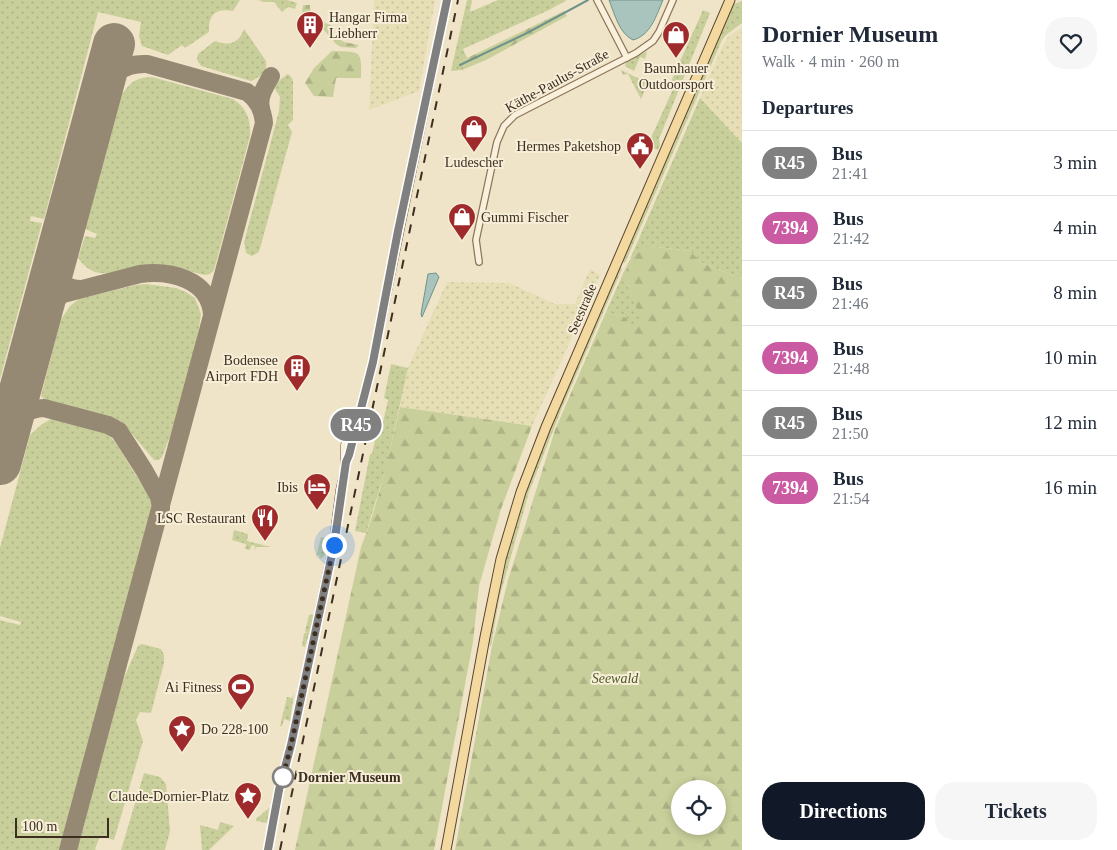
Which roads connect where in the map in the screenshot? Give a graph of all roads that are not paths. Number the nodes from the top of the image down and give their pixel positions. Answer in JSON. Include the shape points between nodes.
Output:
{"nodes":[{"id":1,"x":447,"y":0,"type":"edge"},
{"id":2,"x":673,"y":0,"type":"edge"},
{"id":3,"x":730,"y":0,"type":"edge"},
{"id":4,"x":598,"y":1,"type":"edge"},
{"id":5,"x":627,"y":58,"type":"junction"},
{"id":6,"x":479,"y":262,"type":"dead end"},
{"id":7,"x":268,"y":850,"type":"edge"},
{"id":8,"x":446,"y":850,"type":"edge"}],
"edges":[{"from":1,"to":7,"type":"street","via":[[373,362],[346,462],[334,545]]},
{"from":2,"to":5,"type":"street","name":"Käthe-Paulus-Straße","via":[[653,41]]},
{"from":3,"to":8,"type":"main road","name":"Seestraße","via":[[533,459],[510,525],[495,586]]},
{"from":4,"to":5,"type":"street"},
{"from":5,"to":6,"type":"street","name":"Käthe-Paulus-Straße","via":[[515,115],[504,126],[497,142],[476,240]]}]}
